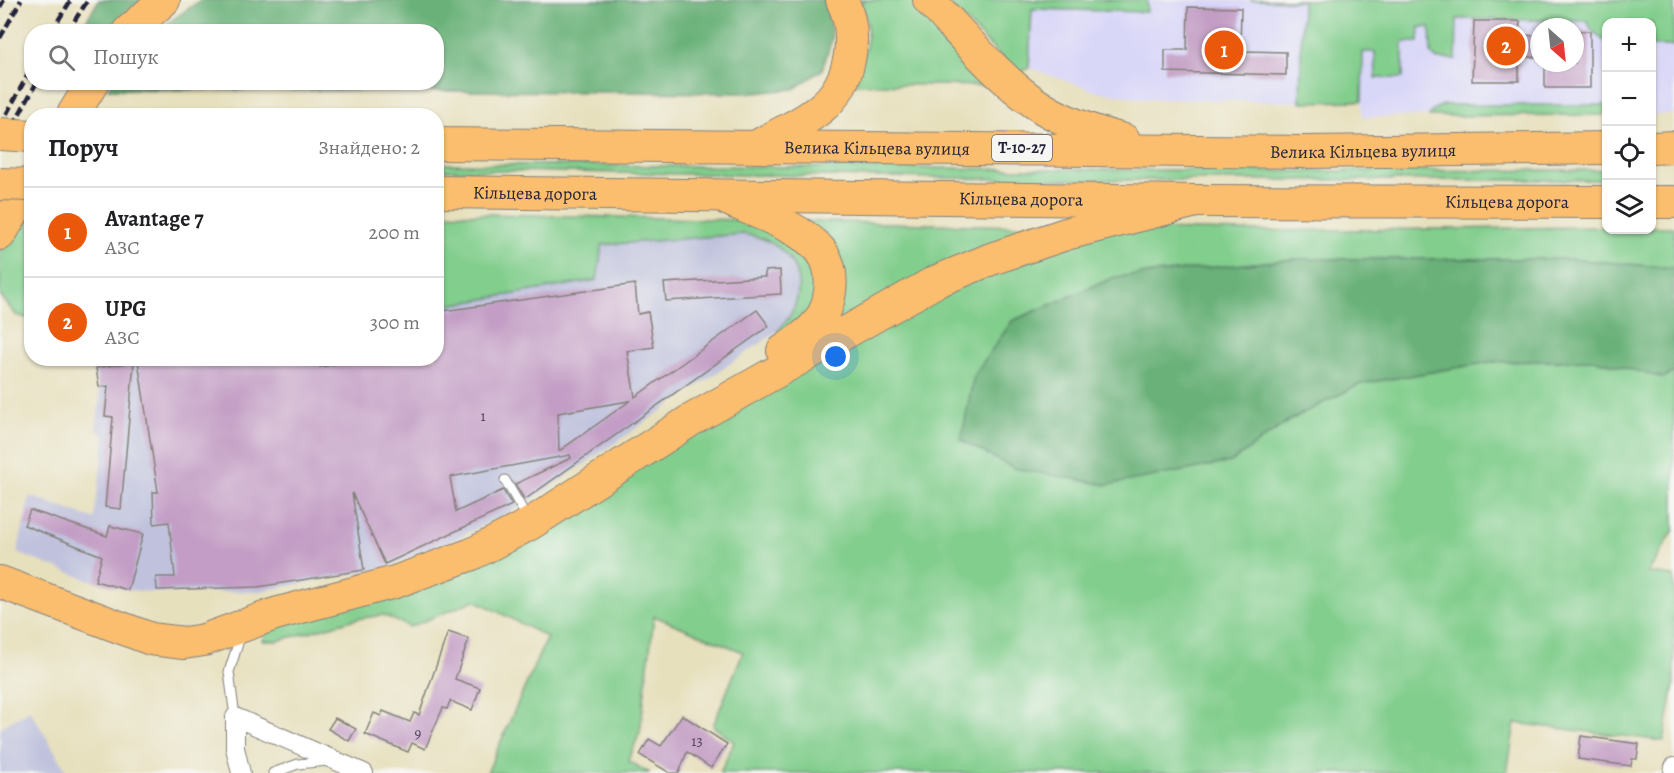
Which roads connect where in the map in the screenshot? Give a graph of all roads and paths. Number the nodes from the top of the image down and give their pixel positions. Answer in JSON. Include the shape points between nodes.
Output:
{"nodes":[{"id":1,"x":164,"y":0,"type":"edge"},
{"id":2,"x":842,"y":0,"type":"edge"},
{"id":3,"x":928,"y":0,"type":"edge"},
{"id":4,"x":137,"y":24,"type":"edge"},
{"id":5,"x":88,"y":90,"type":"edge"},
{"id":6,"x":77,"y":108,"type":"edge"},
{"id":7,"x":0,"y":134,"type":"edge"},
{"id":8,"x":24,"y":136,"type":"edge"},
{"id":9,"x":444,"y":144,"type":"edge"},
{"id":10,"x":757,"y":146,"type":"junction"},
{"id":11,"x":1674,"y":147,"type":"edge"},
{"id":12,"x":1602,"y":148,"type":"edge"},
{"id":13,"x":1656,"y":148,"type":"edge"},
{"id":14,"x":1159,"y":151,"type":"junction"},
{"id":15,"x":0,"y":184,"type":"edge"},
{"id":16,"x":24,"y":184,"type":"edge"},
{"id":17,"x":444,"y":192,"type":"edge"},
{"id":18,"x":718,"y":195,"type":"junction"},
{"id":19,"x":24,"y":196,"type":"edge"},
{"id":20,"x":1196,"y":201,"type":"junction"},
{"id":21,"x":1602,"y":202,"type":"edge"},
{"id":22,"x":1656,"y":202,"type":"edge"},
{"id":23,"x":1674,"y":202,"type":"edge"},
{"id":24,"x":0,"y":234,"type":"edge"},
{"id":25,"x":691,"y":420,"type":"junction"},
{"id":26,"x":504,"y":480,"type":"dead end"},
{"id":27,"x":530,"y":524,"type":"junction"},
{"id":28,"x":0,"y":582,"type":"edge"},
{"id":29,"x":246,"y":624,"type":"junction"},
{"id":30,"x":235,"y":717,"type":"junction"},
{"id":31,"x":334,"y":760,"type":"junction"},
{"id":32,"x":1674,"y":767,"type":"edge"},
{"id":33,"x":242,"y":773,"type":"edge"},
{"id":34,"x":273,"y":773,"type":"edge"},
{"id":35,"x":364,"y":773,"type":"edge"},
{"id":36,"x":1673,"y":773,"type":"edge"}],
"edges":[{"from":1,"to":4,"type":"highway"},
{"from":2,"to":10,"type":"highway","via":[[851,18],[851,54],[841,85],[821,109]]},
{"from":3,"to":14,"type":"highway","via":[[1035,103],[1089,130]]},
{"from":5,"to":6,"type":"highway"},
{"from":7,"to":8,"type":"highway","bridge":true},
{"from":9,"to":10,"type":"highway","name":"Велика Кільцева вулиця","number":"Т-10-27"},
{"from":10,"to":14,"type":"highway","name":"Велика Кільцева вулиця","number":"Т-10-27"},
{"from":11,"to":13,"type":"highway"},
{"from":12,"to":14,"type":"highway","name":"Велика Кільцева вулиця","number":"Т-10-27"},
{"from":15,"to":16,"type":"highway","bridge":true},
{"from":17,"to":18,"type":"highway","name":"Кільцева дорога"},
{"from":18,"to":20,"type":"highway","name":"Кільцева дорога"},
{"from":18,"to":25,"type":"highway","via":[[802,236],[820,250],[830,270],[830,290],[814,327]]},
{"from":19,"to":24,"type":"highway"},
{"from":20,"to":21,"type":"highway","name":"Кільцева дорога"},
{"from":20,"to":25,"type":"highway","via":[[1066,234],[959,271]]},
{"from":22,"to":23,"type":"highway"},
{"from":25,"to":27,"type":"highway"},
{"from":26,"to":27,"type":"lane"},
{"from":27,"to":29,"type":"highway","via":[[472,554],[395,582]]},
{"from":28,"to":29,"type":"highway","via":[[151,639],[184,643],[204,640]]},
{"from":29,"to":30,"type":"lane","via":[[229,672]]},
{"from":30,"to":31,"type":"street"},
{"from":30,"to":33,"type":"street","via":[[235,748]]},
{"from":31,"to":34,"type":"lane","via":[[298,764]]},
{"from":31,"to":35,"type":"street"},
{"from":32,"to":36,"type":"street"}]}
